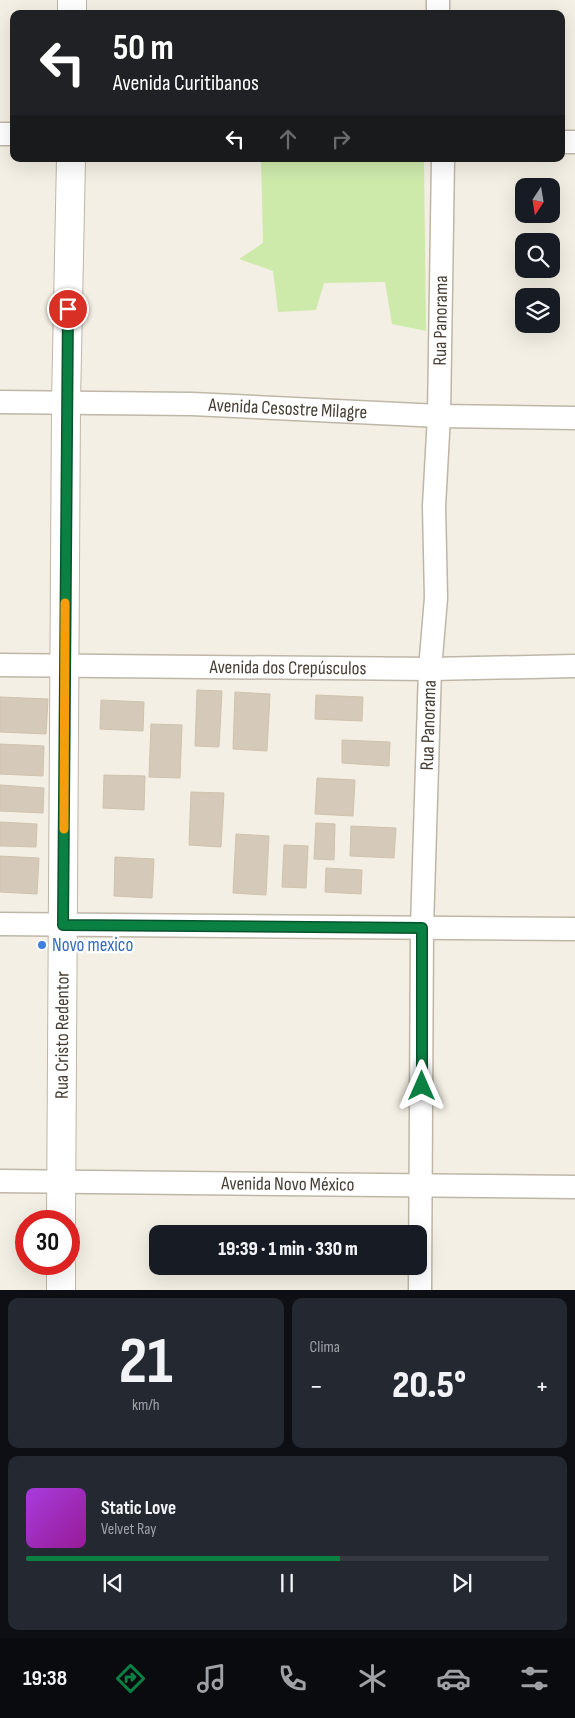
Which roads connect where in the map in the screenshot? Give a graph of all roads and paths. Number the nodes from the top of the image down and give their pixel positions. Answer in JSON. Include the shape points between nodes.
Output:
{"nodes":[{"id":1,"x":71,"y":162,"type":"edge"},
{"id":2,"x":443,"y":162,"type":"edge"},
{"id":3,"x":0,"y":402,"type":"edge"},
{"id":4,"x":66,"y":402,"type":"junction"},
{"id":5,"x":439,"y":416,"type":"junction"},
{"id":6,"x":575,"y":418,"type":"edge"},
{"id":7,"x":0,"y":665,"type":"edge"},
{"id":8,"x":65,"y":666,"type":"junction"},
{"id":9,"x":575,"y":666,"type":"edge"},
{"id":10,"x":430,"y":669,"type":"junction"},
{"id":11,"x":0,"y":924,"type":"edge"},
{"id":12,"x":63,"y":925,"type":"junction"},
{"id":13,"x":422,"y":928,"type":"junction"},
{"id":14,"x":575,"y":929,"type":"edge"},
{"id":15,"x":0,"y":1181,"type":"edge"},
{"id":16,"x":61,"y":1181,"type":"junction"},
{"id":17,"x":421,"y":1185,"type":"junction"},
{"id":18,"x":575,"y":1187,"type":"edge"},
{"id":19,"x":61,"y":1210,"type":"edge"},
{"id":20,"x":61,"y":1275,"type":"edge"},
{"id":21,"x":61,"y":1290,"type":"edge"},
{"id":22,"x":420,"y":1290,"type":"edge"}],
"edges":[{"from":1,"to":4,"type":"street","name":"Rua Cristo Redentor"},
{"from":2,"to":5,"type":"street","name":"Rua Panorama"},
{"from":3,"to":4,"type":"street","name":"Avenida Cesostre Milagre"},
{"from":4,"to":5,"type":"street","name":"Avenida Cesostre Milagre","via":[[192,404]]},
{"from":4,"to":8,"type":"street","name":"Rua Cristo Redentor"},
{"from":5,"to":6,"type":"street","name":"Avenida Cesostre Milagre"},
{"from":5,"to":10,"type":"street","name":"Rua Panorama","via":[[434,506],[436,598]]},
{"from":7,"to":8,"type":"street","name":"Avenida dos Crepúsculos"},
{"from":8,"to":10,"type":"street","name":"Avenida dos Crepúsculos"},
{"from":8,"to":12,"type":"street","name":"Rua Cristo Redentor"},
{"from":9,"to":10,"type":"street","name":"Avenida dos Crepúsculos"},
{"from":10,"to":13,"type":"street","name":"Rua Panorama"},
{"from":11,"to":12,"type":"street"},
{"from":12,"to":13,"type":"street"},
{"from":12,"to":16,"type":"street","name":"Rua Cristo Redentor"},
{"from":13,"to":14,"type":"street"},
{"from":13,"to":17,"type":"street","name":"Rua Panorama"},
{"from":15,"to":16,"type":"street","name":"Avenida Novo México"},
{"from":16,"to":17,"type":"street","name":"Avenida Novo México"},
{"from":16,"to":19,"type":"street","name":"Rua Cristo Redentor"},
{"from":17,"to":18,"type":"street","name":"Avenida Novo México"},
{"from":17,"to":22,"type":"street","name":"Rua Panorama"},
{"from":20,"to":21,"type":"street"}]}
